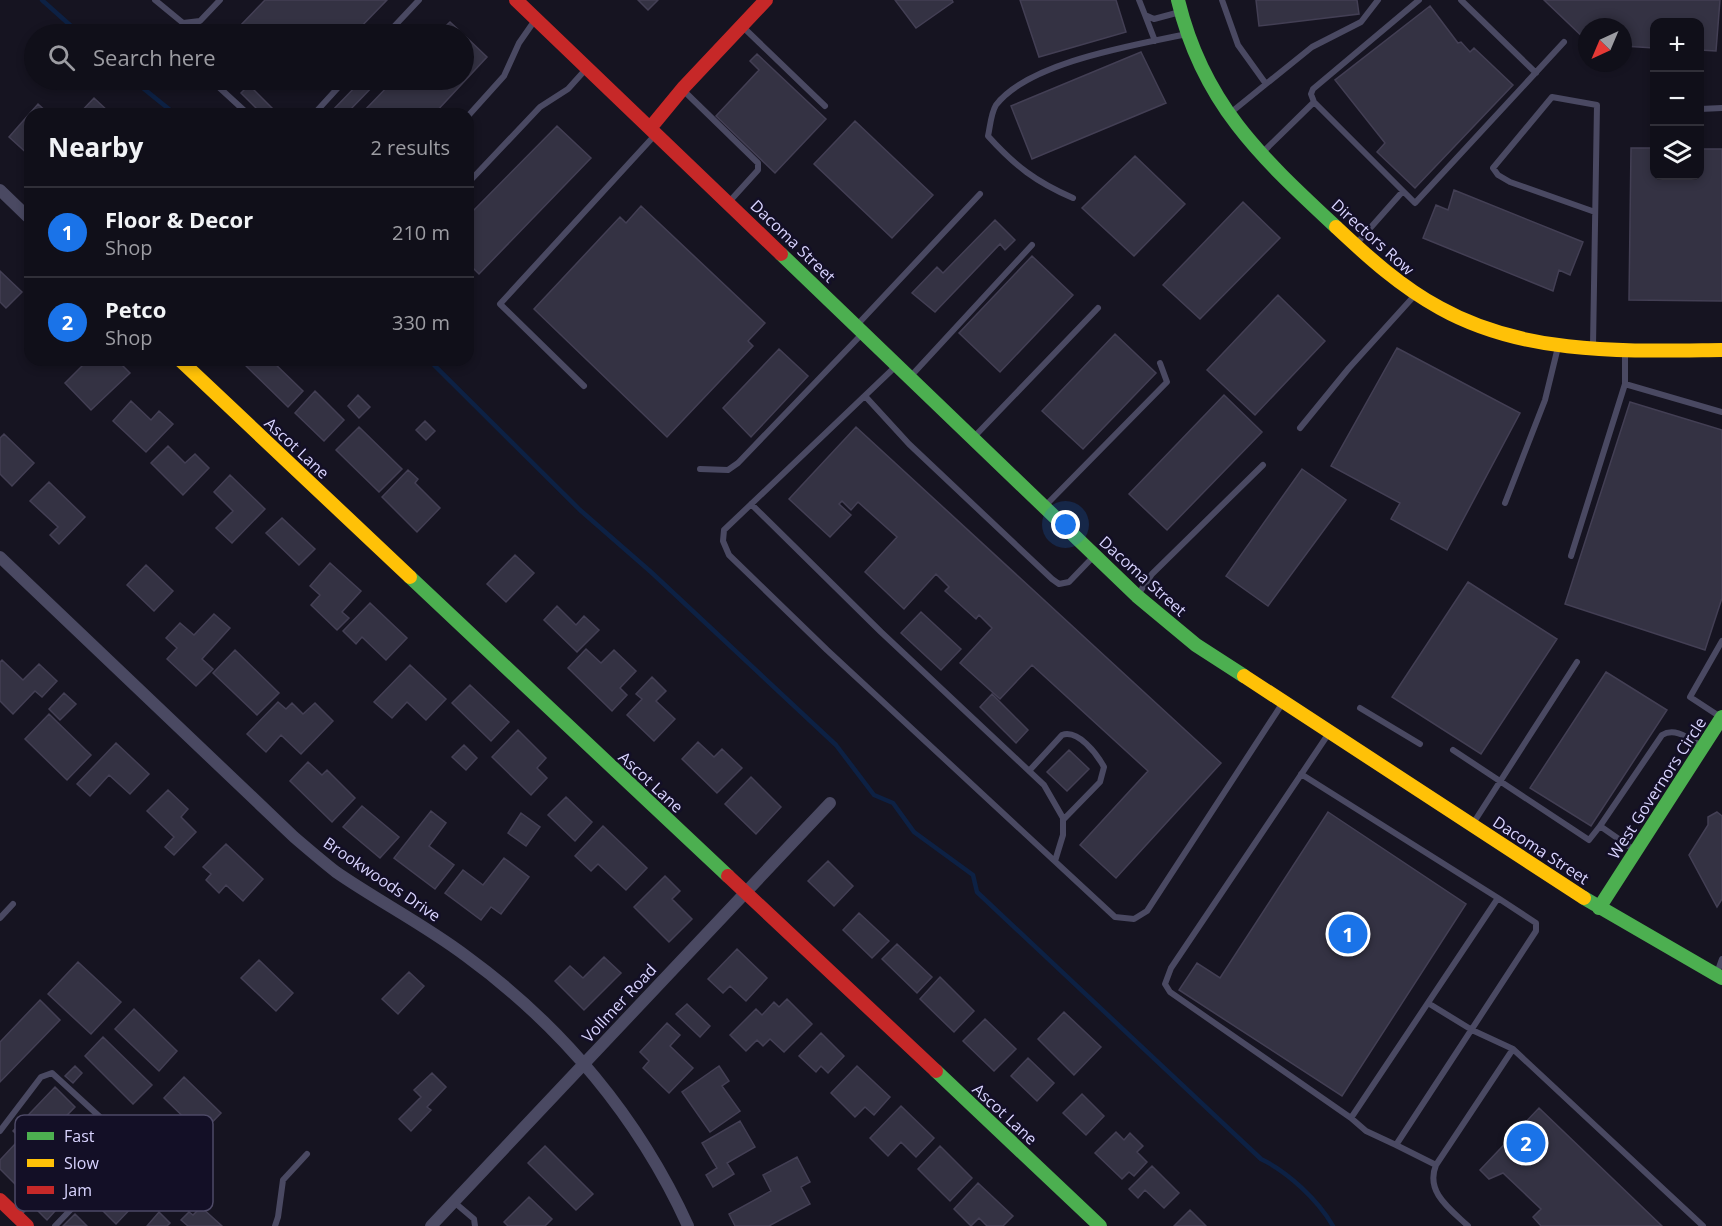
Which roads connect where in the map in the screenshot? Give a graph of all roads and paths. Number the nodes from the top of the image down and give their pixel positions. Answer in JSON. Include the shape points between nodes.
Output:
{"nodes":[{"id":1,"x":155,"y":0,"type":"edge"},
{"id":2,"x":220,"y":0,"type":"edge"},
{"id":3,"x":419,"y":0,"type":"edge"},
{"id":4,"x":516,"y":0,"type":"edge"},
{"id":5,"x":766,"y":0,"type":"edge"},
{"id":6,"x":1139,"y":0,"type":"edge"},
{"id":7,"x":1222,"y":0,"type":"edge"},
{"id":8,"x":1378,"y":0,"type":"edge"},
{"id":9,"x":1419,"y":0,"type":"edge"},
{"id":10,"x":1461,"y":0,"type":"edge"},
{"id":11,"x":1179,"y":6,"type":"edge"},
{"id":12,"x":1145,"y":15,"type":"junction"},
{"id":13,"x":536,"y":19,"type":"junction"},
{"id":14,"x":396,"y":24,"type":"edge"},
{"id":15,"x":741,"y":26,"type":"junction"},
{"id":16,"x":1187,"y":34,"type":"junction"},
{"id":17,"x":1155,"y":41,"type":"junction"},
{"id":18,"x":1564,"y":42,"type":"dead end"},
{"id":19,"x":586,"y":69,"type":"junction"},
{"id":20,"x":1536,"y":72,"type":"junction"},
{"id":21,"x":1266,"y":84,"type":"junction"},
{"id":22,"x":682,"y":89,"type":"junction"},
{"id":23,"x":222,"y":90,"type":"edge"},
{"id":24,"x":336,"y":90,"type":"edge"},
{"id":25,"x":1314,"y":102,"type":"junction"},
{"id":26,"x":825,"y":106,"type":"dead end"},
{"id":27,"x":241,"y":108,"type":"edge"},
{"id":28,"x":319,"y":108,"type":"edge"},
{"id":29,"x":1722,"y":108,"type":"edge"},
{"id":30,"x":474,"y":109,"type":"edge"},
{"id":31,"x":1704,"y":109,"type":"edge"},
{"id":32,"x":1229,"y":115,"type":"junction"},
{"id":33,"x":654,"y":130,"type":"junction"},
{"id":34,"x":1261,"y":154,"type":"junction"},
{"id":35,"x":474,"y":177,"type":"edge"},
{"id":36,"x":0,"y":190,"type":"edge"},
{"id":37,"x":1403,"y":191,"type":"junction"},
{"id":38,"x":980,"y":194,"type":"dead end"},
{"id":39,"x":1073,"y":198,"type":"dead end"},
{"id":40,"x":729,"y":202,"type":"junction"},
{"id":41,"x":1595,"y":212,"type":"junction"},
{"id":42,"x":24,"y":213,"type":"edge"},
{"id":43,"x":1032,"y":245,"type":"dead end"},
{"id":44,"x":1355,"y":246,"type":"junction"},
{"id":45,"x":1416,"y":294,"type":"junction"},
{"id":46,"x":1098,"y":308,"type":"dead end"},
{"id":47,"x":860,"y":328,"type":"junction"},
{"id":48,"x":1558,"y":347,"type":"junction"},
{"id":49,"x":1593,"y":350,"type":"junction"},
{"id":50,"x":1625,"y":350,"type":"junction"},
{"id":51,"x":1722,"y":350,"type":"edge"},
{"id":52,"x":1160,"y":363,"type":"dead end"},
{"id":53,"x":897,"y":364,"type":"junction"},
{"id":54,"x":186,"y":366,"type":"edge"},
{"id":55,"x":910,"y":377,"type":"junction"},
{"id":56,"x":1624,"y":384,"type":"junction"},
{"id":57,"x":584,"y":386,"type":"dead end"},
{"id":58,"x":864,"y":396,"type":"junction"},
{"id":59,"x":1722,"y":412,"type":"edge"},
{"id":60,"x":1300,"y":428,"type":"dead end"},
{"id":61,"x":973,"y":438,"type":"junction"},
{"id":62,"x":1263,"y":465,"type":"dead end"},
{"id":63,"x":700,"y":469,"type":"dead end"},
{"id":64,"x":1505,"y":503,"type":"dead end"},
{"id":65,"x":752,"y":504,"type":"junction"},
{"id":66,"x":1044,"y":506,"type":"junction"},
{"id":67,"x":1095,"y":555,"type":"junction"},
{"id":68,"x":1571,"y":556,"type":"dead end"},
{"id":69,"x":0,"y":557,"type":"edge"},
{"id":70,"x":1137,"y":596,"type":"junction"},
{"id":71,"x":1722,"y":641,"type":"edge"},
{"id":72,"x":1577,"y":662,"type":"dead end"},
{"id":73,"x":1283,"y":702,"type":"junction"},
{"id":74,"x":1360,"y":708,"type":"dead end"},
{"id":75,"x":1722,"y":717,"type":"edge"},
{"id":76,"x":1329,"y":732,"type":"junction"},
{"id":77,"x":1420,"y":744,"type":"dead end"},
{"id":78,"x":1703,"y":746,"type":"junction"},
{"id":79,"x":1453,"y":750,"type":"dead end"},
{"id":80,"x":1029,"y":771,"type":"junction"},
{"id":81,"x":1301,"y":774,"type":"junction"},
{"id":82,"x":1499,"y":783,"type":"junction"},
{"id":83,"x":830,"y":803,"type":"dead end"},
{"id":84,"x":1063,"y":820,"type":"junction"},
{"id":85,"x":1472,"y":825,"type":"junction"},
{"id":86,"x":1600,"y":826,"type":"junction"},
{"id":87,"x":1636,"y":851,"type":"junction"},
{"id":88,"x":1055,"y":861,"type":"junction"},
{"id":89,"x":745,"y":894,"type":"junction"},
{"id":90,"x":1498,"y":898,"type":"junction"},
{"id":91,"x":13,"y":904,"type":"dead end"},
{"id":92,"x":1599,"y":908,"type":"junction"},
{"id":93,"x":0,"y":918,"type":"edge"},
{"id":94,"x":1722,"y":959,"type":"edge"},
{"id":95,"x":1719,"y":977,"type":"edge"},
{"id":96,"x":1428,"y":1003,"type":"junction"},
{"id":97,"x":1472,"y":1030,"type":"junction"},
{"id":98,"x":1513,"y":1049,"type":"junction"},
{"id":99,"x":585,"y":1063,"type":"junction"},
{"id":100,"x":98,"y":1115,"type":"edge"},
{"id":101,"x":1352,"y":1118,"type":"junction"},
{"id":102,"x":0,"y":1131,"type":"edge"},
{"id":103,"x":1396,"y":1145,"type":"junction"},
{"id":104,"x":307,"y":1154,"type":"dead end"},
{"id":105,"x":1436,"y":1165,"type":"junction"},
{"id":106,"x":0,"y":1200,"type":"edge"},
{"id":107,"x":454,"y":1202,"type":"junction"},
{"id":108,"x":69,"y":1211,"type":"edge"},
{"id":109,"x":22,"y":1221,"type":"edge"},
{"id":110,"x":55,"y":1226,"type":"edge"},
{"id":111,"x":275,"y":1226,"type":"edge"},
{"id":112,"x":431,"y":1226,"type":"edge"},
{"id":113,"x":475,"y":1226,"type":"edge"},
{"id":114,"x":688,"y":1226,"type":"edge"},
{"id":115,"x":1100,"y":1226,"type":"edge"},
{"id":116,"x":1468,"y":1226,"type":"edge"},
{"id":117,"x":1703,"y":1226,"type":"edge"}],
"edges":[{"from":1,"to":2,"type":"lane","via":[[183,23],[200,21]]},
{"from":3,"to":14,"type":"lane"},
{"from":4,"to":13,"type":"street","name":"Dacoma Street"},
{"from":5,"to":15,"type":"street"},
{"from":6,"to":12,"type":"lane"},
{"from":7,"to":21,"type":"lane","via":[[1238,45]]},
{"from":8,"to":21,"type":"lane","via":[[1361,22],[1312,47]]},
{"from":9,"to":25,"type":"lane","via":[[1321,81],[1311,94]]},
{"from":10,"to":20,"type":"lane"},
{"from":11,"to":12,"type":"lane","via":[[1154,19]]},
{"from":11,"to":16,"type":"street","name":"Directors Row"},
{"from":12,"to":17,"type":"lane"},
{"from":13,"to":19,"type":"street","name":"Dacoma Street"},
{"from":13,"to":30,"type":"lane","via":[[519,43],[504,76]]},
{"from":15,"to":22,"type":"street"},
{"from":15,"to":26,"type":"lane"},
{"from":16,"to":17,"type":"lane"},
{"from":16,"to":32,"type":"street","name":"Directors Row","via":[[1213,92]]},
{"from":17,"to":39,"type":"lane","via":[[1099,54],[1031,78],[995,107],[988,136],[1039,183]]},
{"from":18,"to":20,"type":"lane"},
{"from":19,"to":33,"type":"street","name":"Dacoma Street"},
{"from":19,"to":35,"type":"lane","via":[[568,89],[540,107]]},
{"from":20,"to":37,"type":"lane","via":[[1415,202]]},
{"from":21,"to":32,"type":"lane"},
{"from":22,"to":33,"type":"street"},
{"from":22,"to":40,"type":"lane","via":[[758,163],[758,170]]},
{"from":23,"to":27,"type":"lane"},
{"from":24,"to":28,"type":"lane"},
{"from":25,"to":34,"type":"lane"},
{"from":25,"to":37,"type":"lane"},
{"from":29,"to":31,"type":"lane"},
{"from":32,"to":34,"type":"street","name":"Directors Row"},
{"from":33,"to":40,"type":"street","name":"Dacoma Street"},
{"from":33,"to":57,"type":"lane","via":[[500,304]]},
{"from":34,"to":44,"type":"street","name":"Directors Row"},
{"from":36,"to":42,"type":"street"},
{"from":37,"to":44,"type":"lane"},
{"from":38,"to":47,"type":"lane"},
{"from":40,"to":47,"type":"street","name":"Dacoma Street"},
{"from":41,"to":41,"type":"lane","via":[[1597,105],[1552,97],[1492,168],[1510,182]]},
{"from":41,"to":49,"type":"lane"},
{"from":43,"to":55,"type":"lane"},
{"from":44,"to":45,"type":"street","name":"Directors Row"},
{"from":45,"to":48,"type":"street","name":"Directors Row","via":[[1451,316],[1493,332]]},
{"from":45,"to":60,"type":"lane"},
{"from":46,"to":61,"type":"lane"},
{"from":47,"to":53,"type":"street","name":"Dacoma Street"},
{"from":47,"to":63,"type":"lane","via":[[738,463],[728,470]]},
{"from":48,"to":49,"type":"street","name":"Directors Row"},
{"from":48,"to":64,"type":"lane","via":[[1545,400]]},
{"from":49,"to":50,"type":"street","name":"Directors Row"},
{"from":50,"to":51,"type":"street","name":"Directors Row"},
{"from":50,"to":56,"type":"lane"},
{"from":52,"to":66,"type":"lane","via":[[1167,382]]},
{"from":53,"to":55,"type":"street","name":"Dacoma Street"},
{"from":53,"to":58,"type":"lane"},
{"from":54,"to":89,"type":"street","name":"Ascot Lane"},
{"from":55,"to":61,"type":"street","name":"Dacoma Street"},
{"from":56,"to":59,"type":"lane"},
{"from":56,"to":68,"type":"lane"},
{"from":58,"to":65,"type":"lane"},
{"from":58,"to":67,"type":"lane","via":[[909,444],[1059,584],[1069,582]]},
{"from":61,"to":66,"type":"street","name":"Dacoma Street"},
{"from":62,"to":70,"type":"lane","via":[[1152,574]]},
{"from":65,"to":80,"type":"lane"},
{"from":65,"to":88,"type":"lane","via":[[724,530],[723,541],[729,555]]},
{"from":66,"to":67,"type":"street","name":"Dacoma Street"},
{"from":67,"to":70,"type":"street","name":"Dacoma Street"},
{"from":69,"to":99,"type":"street","name":"Brookwoods Drive","via":[[294,837],[336,872],[466,956],[518,997]]},
{"from":70,"to":73,"type":"street","name":"Dacoma Street","via":[[1196,645]]},
{"from":71,"to":75,"type":"lane","via":[[1690,697]]},
{"from":72,"to":82,"type":"lane"},
{"from":73,"to":76,"type":"street","name":"Dacoma Street"},
{"from":73,"to":88,"type":"lane","via":[[1147,910],[1134,918],[1115,916]]},
{"from":74,"to":77,"type":"lane"},
{"from":75,"to":78,"type":"street","name":"West Governors Circle"},
{"from":76,"to":81,"type":"lane"},
{"from":76,"to":85,"type":"street","name":"Dacoma Street"},
{"from":78,"to":86,"type":"lane","via":[[1677,732],[1662,735]]},
{"from":78,"to":87,"type":"street","name":"West Governors Circle"},
{"from":79,"to":82,"type":"lane"},
{"from":80,"to":84,"type":"lane","via":[[1058,805]]},
{"from":80,"to":84,"type":"lane","via":[[1068,732],[1098,756],[1104,767],[1100,782]]},
{"from":81,"to":90,"type":"lane"},
{"from":81,"to":101,"type":"lane","via":[[1171,968],[1165,984],[1170,992]]},
{"from":82,"to":85,"type":"lane"},
{"from":82,"to":86,"type":"lane","via":[[1589,840]]},
{"from":83,"to":89,"type":"street","name":"Vollmer Road"},
{"from":84,"to":88,"type":"lane"},
{"from":85,"to":92,"type":"street","name":"Dacoma Street"},
{"from":86,"to":87,"type":"lane"},
{"from":87,"to":92,"type":"street","name":"West Governors Circle"},
{"from":89,"to":99,"type":"street","name":"Vollmer Road"},
{"from":89,"to":115,"type":"street","name":"Ascot Lane"},
{"from":90,"to":96,"type":"lane"},
{"from":90,"to":97,"type":"lane","via":[[1536,923],[1536,931]]},
{"from":91,"to":93,"type":"lane"},
{"from":92,"to":95,"type":"street","name":"Dacoma Street"},
{"from":94,"to":95,"type":"lane"},
{"from":96,"to":97,"type":"lane"},
{"from":96,"to":101,"type":"lane"},
{"from":97,"to":98,"type":"lane"},
{"from":97,"to":103,"type":"lane"},
{"from":98,"to":105,"type":"lane"},
{"from":98,"to":117,"type":"lane"},
{"from":99,"to":107,"type":"street","name":"Vollmer Road"},
{"from":99,"to":114,"type":"street","name":"Brookwoods Drive","via":[[629,1120]]},
{"from":100,"to":102,"type":"lane","via":[[52,1073],[41,1077]]},
{"from":101,"to":103,"type":"lane","via":[[1366,1131]]},
{"from":103,"to":105,"type":"lane"},
{"from":104,"to":111,"type":"lane","via":[[283,1180]]},
{"from":105,"to":116,"type":"lane","via":[[1431,1176],[1436,1193]]},
{"from":106,"to":109,"type":"street"},
{"from":107,"to":112,"type":"street","name":"Vollmer Road"},
{"from":107,"to":113,"type":"lane","via":[[474,1220]]},
{"from":108,"to":110,"type":"lane"}]}
